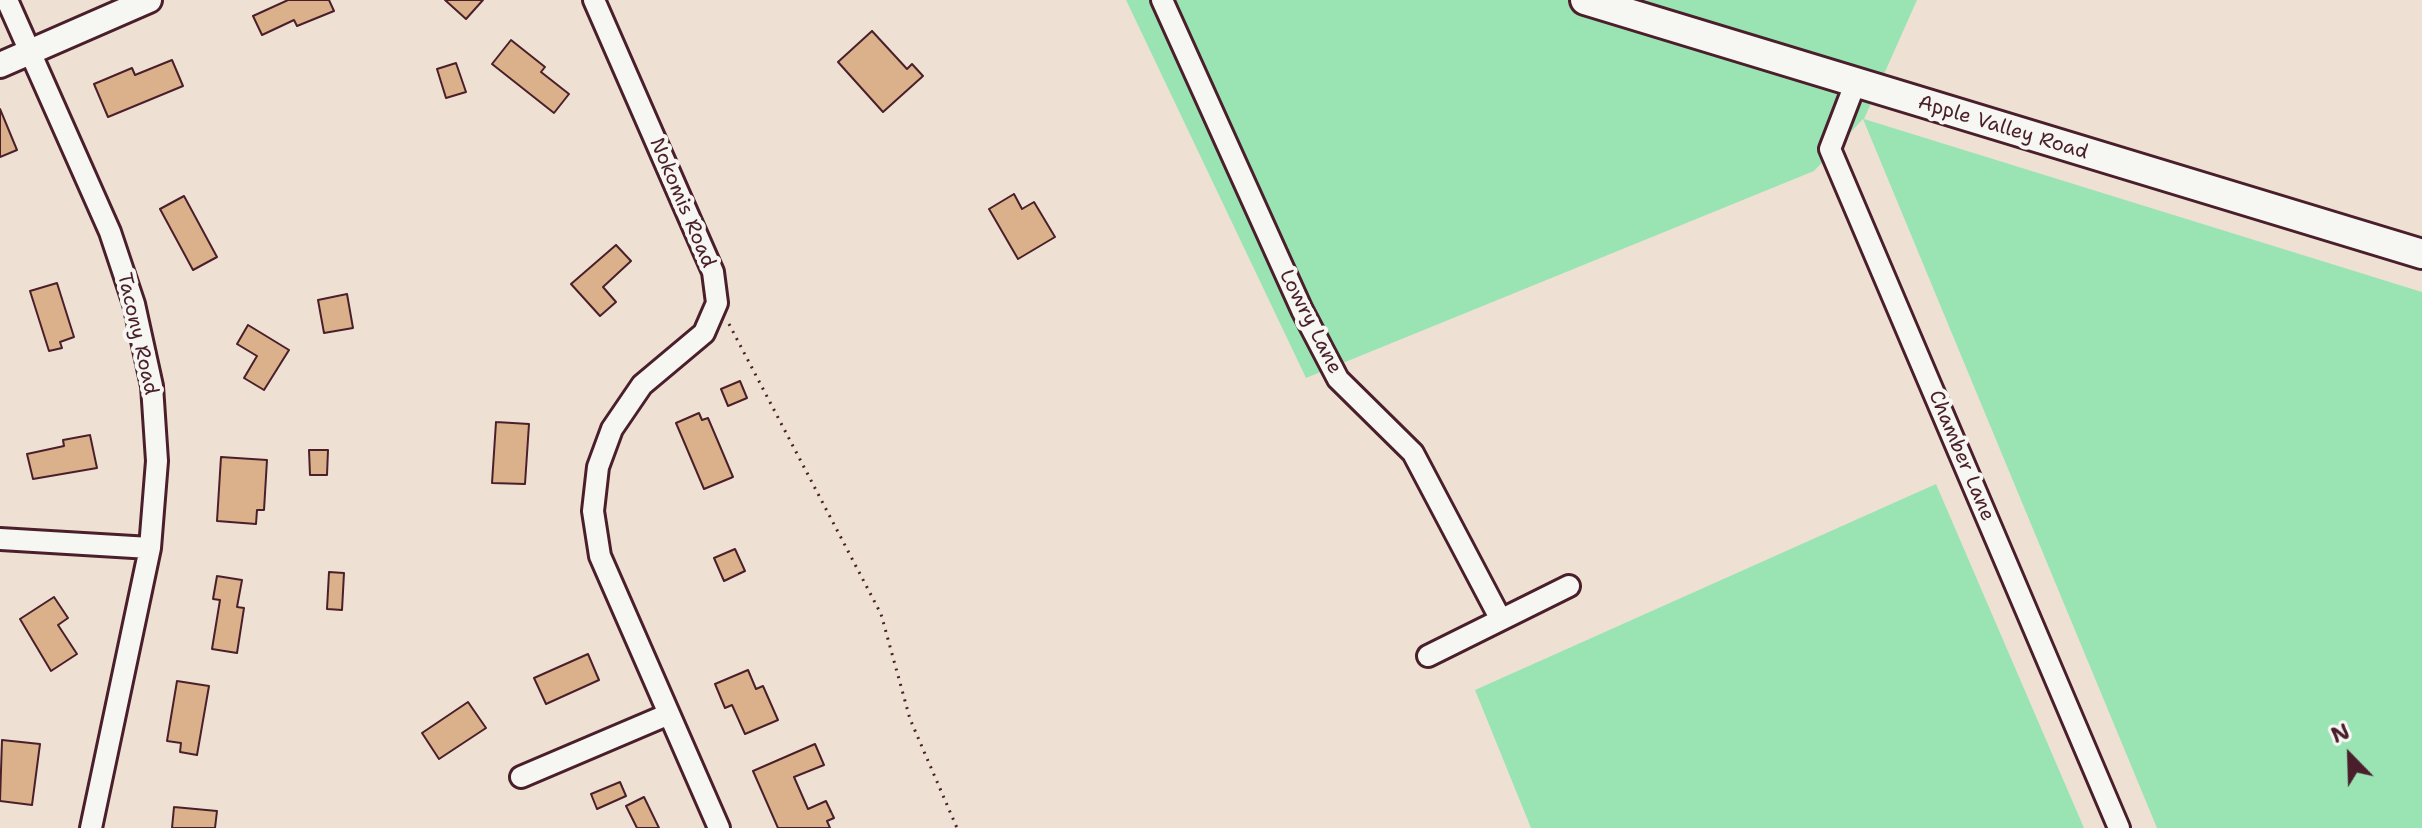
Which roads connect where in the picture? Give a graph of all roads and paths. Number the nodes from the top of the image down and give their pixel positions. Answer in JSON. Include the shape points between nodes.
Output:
{"nodes":[{"id":1,"x":7,"y":0,"type":"edge"},
{"id":2,"x":149,"y":0,"type":"edge"},
{"id":3,"x":594,"y":0,"type":"edge"},
{"id":4,"x":1162,"y":0,"type":"edge"},
{"id":5,"x":1585,"y":0,"type":"edge"},
{"id":6,"x":30,"y":52,"type":"junction"},
{"id":7,"x":0,"y":65,"type":"edge"},
{"id":8,"x":1855,"y":84,"type":"junction"},
{"id":9,"x":2422,"y":254,"type":"edge"},
{"id":10,"x":717,"y":303,"type":"junction"},
{"id":11,"x":0,"y":539,"type":"edge"},
{"id":12,"x":150,"y":548,"type":"junction"},
{"id":13,"x":1569,"y":586,"type":"dead end"},
{"id":14,"x":1500,"y":618,"type":"junction"},
{"id":15,"x":1428,"y":656,"type":"dead end"},
{"id":16,"x":669,"y":714,"type":"junction"},
{"id":17,"x":521,"y":777,"type":"dead end"},
{"id":18,"x":91,"y":828,"type":"edge"},
{"id":19,"x":719,"y":828,"type":"edge"},
{"id":20,"x":957,"y":828,"type":"edge"},
{"id":21,"x":2119,"y":828,"type":"edge"}],
"edges":[{"from":1,"to":6,"type":"street","name":"Tacony Road"},
{"from":2,"to":6,"type":"street"},
{"from":3,"to":10,"type":"street","name":"Nokomis Road","via":[[713,272]]},
{"from":4,"to":14,"type":"street","name":"Lowry Lane","via":[[1338,379],[1413,453]]},
{"from":5,"to":8,"type":"main road","name":"Apple Valley Road"},
{"from":6,"to":7,"type":"street"},
{"from":6,"to":12,"type":"street","name":"Tacony Road","via":[[110,232],[134,304],[152,386],[157,461]]},
{"from":8,"to":9,"type":"main road","name":"Apple Valley Road"},
{"from":8,"to":21,"type":"street","name":"Chamber Lane","via":[[1830,149]]},
{"from":10,"to":16,"type":"street","via":[[704,333],[642,385],[612,429],[596,482],[593,511],[600,556]]},
{"from":10,"to":20,"type":"path","via":[[881,614],[910,719]]},
{"from":11,"to":12,"type":"street"},
{"from":12,"to":18,"type":"street","name":"Tacony Road"},
{"from":13,"to":14,"type":"street"},
{"from":14,"to":15,"type":"street"},
{"from":16,"to":17,"type":"street"},
{"from":16,"to":19,"type":"street"}]}
